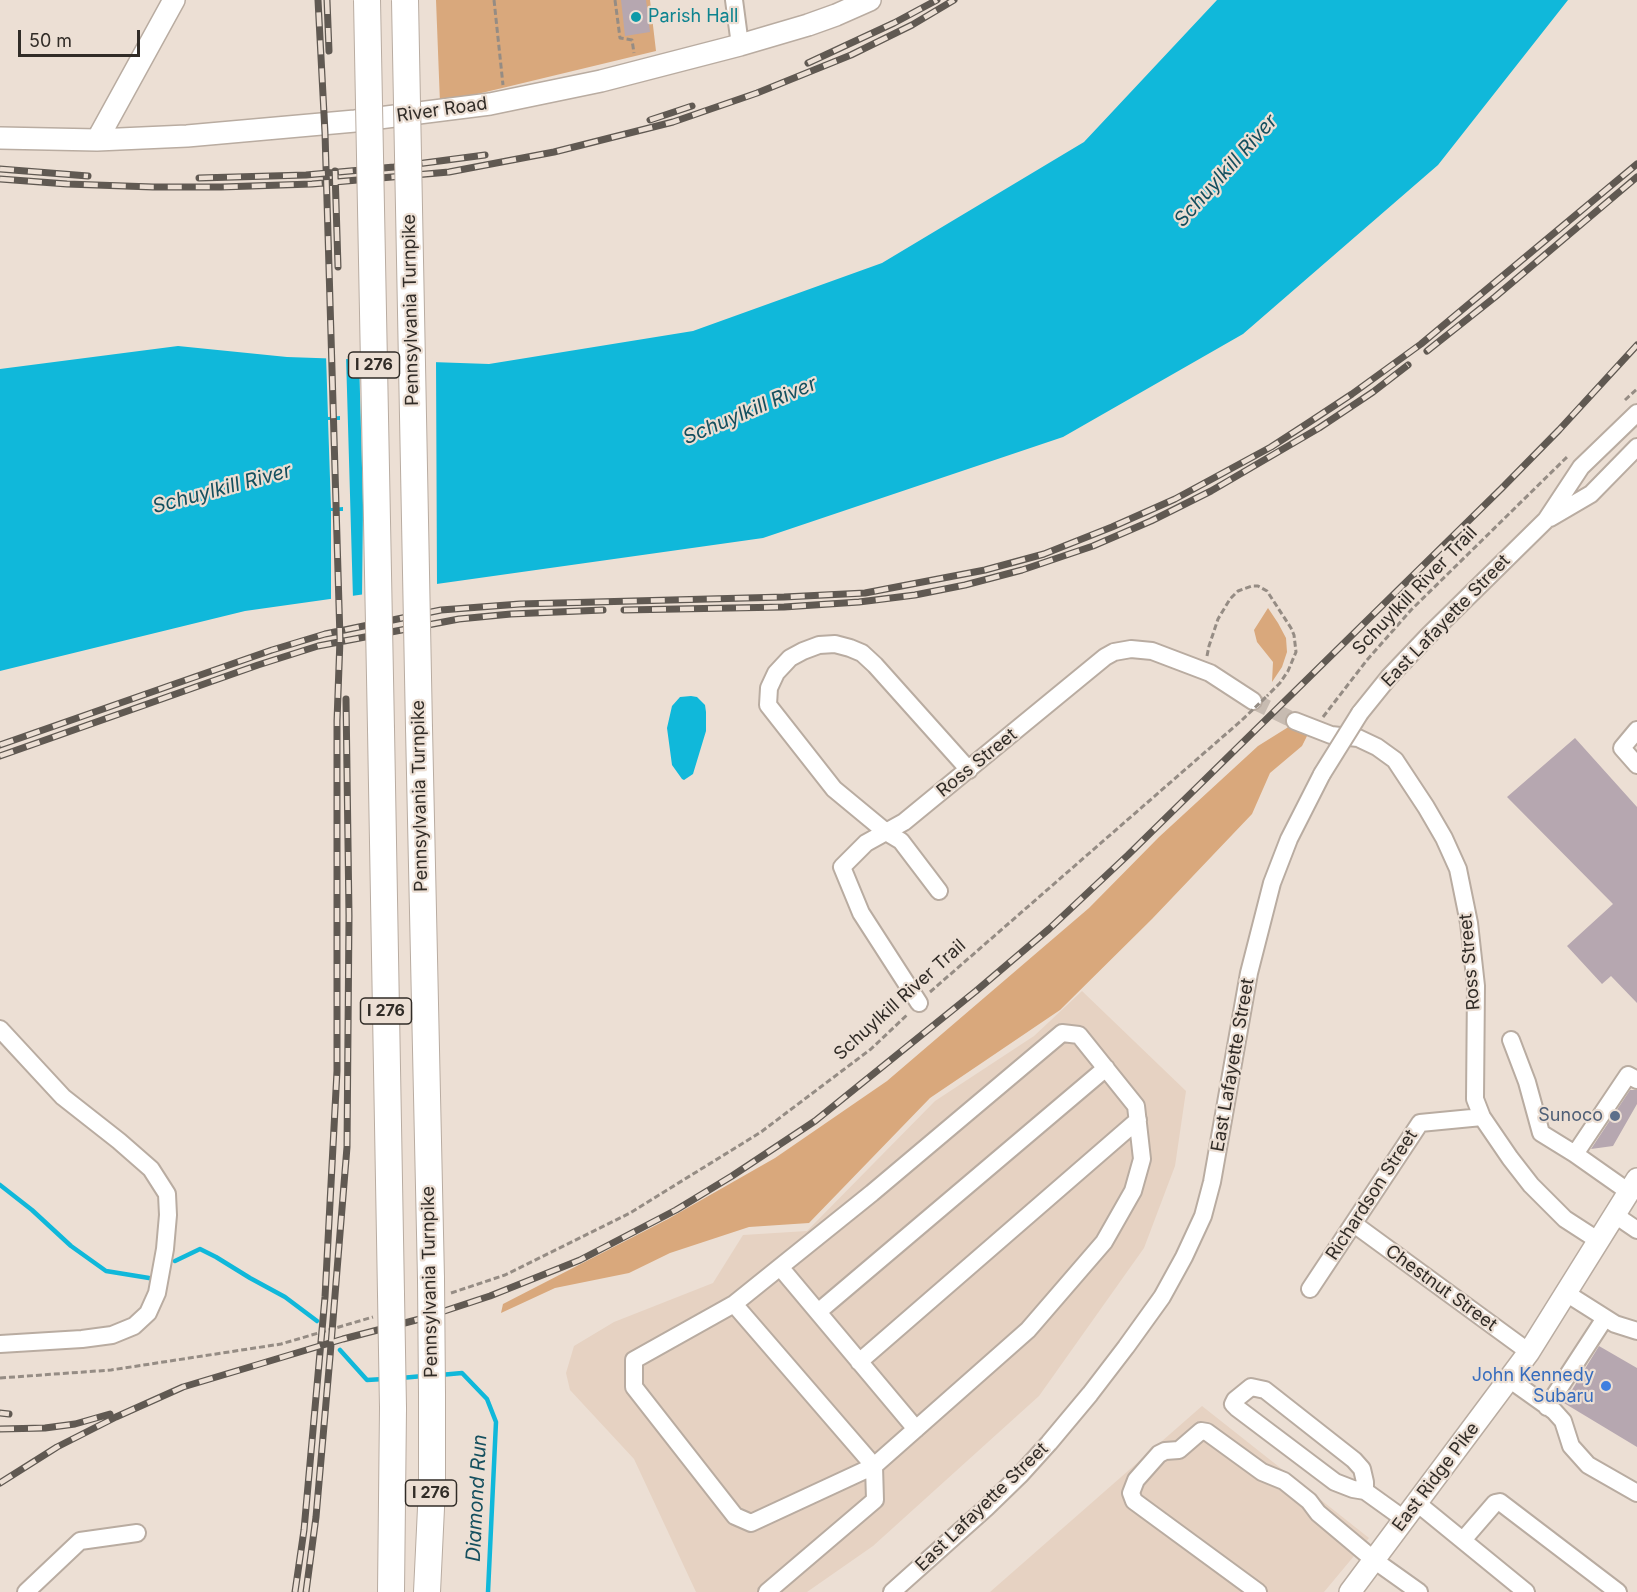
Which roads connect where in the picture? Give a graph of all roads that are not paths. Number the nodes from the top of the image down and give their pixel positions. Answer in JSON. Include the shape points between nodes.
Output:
{"nodes":[{"id":1,"x":174,"y":0,"type":"edge"},
{"id":2,"x":367,"y":0,"type":"edge"},
{"id":3,"x":405,"y":0,"type":"edge"},
{"id":4,"x":734,"y":0,"type":"edge"},
{"id":5,"x":870,"y":0,"type":"edge"},
{"id":6,"x":740,"y":45,"type":"junction"},
{"id":7,"x":0,"y":138,"type":"edge"},
{"id":8,"x":97,"y":140,"type":"junction"},
{"id":9,"x":1637,"y":413,"type":"edge"},
{"id":10,"x":1637,"y":447,"type":"edge"},
{"id":11,"x":1546,"y":520,"type":"junction"},
{"id":12,"x":1260,"y":698,"type":"tunnel mouth"},
{"id":13,"x":1295,"y":721,"type":"tunnel mouth"},
{"id":14,"x":1637,"y":730,"type":"edge"},
{"id":15,"x":1637,"y":765,"type":"edge"},
{"id":16,"x":969,"y":770,"type":"junction"},
{"id":17,"x":886,"y":832,"type":"junction"},
{"id":18,"x":939,"y":891,"type":"dead end"},
{"id":19,"x":919,"y":1003,"type":"road end"},
{"id":20,"x":0,"y":1029,"type":"edge"},
{"id":21,"x":1511,"y":1040,"type":"dead end"},
{"id":22,"x":1106,"y":1068,"type":"junction"},
{"id":23,"x":1637,"y":1080,"type":"edge"},
{"id":24,"x":1482,"y":1118,"type":"junction"},
{"id":25,"x":1138,"y":1120,"type":"junction"},
{"id":26,"x":1575,"y":1154,"type":"junction"},
{"id":27,"x":1633,"y":1185,"type":"edge"},
{"id":28,"x":1615,"y":1215,"type":"junction"},
{"id":29,"x":1354,"y":1224,"type":"junction"},
{"id":30,"x":1637,"y":1230,"type":"edge"},
{"id":31,"x":1599,"y":1241,"type":"junction"},
{"id":32,"x":780,"y":1267,"type":"junction"},
{"id":33,"x":1310,"y":1289,"type":"dead end"},
{"id":34,"x":1566,"y":1293,"type":"junction"},
{"id":35,"x":735,"y":1304,"type":"junction"},
{"id":36,"x":818,"y":1312,"type":"junction"},
{"id":37,"x":1605,"y":1318,"type":"junction"},
{"id":38,"x":1637,"y":1331,"type":"edge"},
{"id":39,"x":0,"y":1344,"type":"edge"},
{"id":40,"x":1529,"y":1352,"type":"junction"},
{"id":41,"x":860,"y":1362,"type":"junction"},
{"id":42,"x":1509,"y":1379,"type":"junction"},
{"id":43,"x":1547,"y":1407,"type":"junction"},
{"id":44,"x":916,"y":1429,"type":"junction"},
{"id":45,"x":874,"y":1466,"type":"junction"},
{"id":46,"x":1365,"y":1491,"type":"junction"},
{"id":47,"x":1637,"y":1493,"type":"edge"},
{"id":48,"x":1410,"y":1511,"type":"junction"},
{"id":49,"x":137,"y":1533,"type":"dead end"},
{"id":50,"x":1463,"y":1540,"type":"junction"},
{"id":51,"x":1374,"y":1560,"type":"junction"},
{"id":52,"x":26,"y":1592,"type":"edge"},
{"id":53,"x":391,"y":1592,"type":"edge"},
{"id":54,"x":427,"y":1592,"type":"edge"},
{"id":55,"x":767,"y":1592,"type":"edge"},
{"id":56,"x":892,"y":1592,"type":"edge"},
{"id":57,"x":1258,"y":1592,"type":"edge"},
{"id":58,"x":1350,"y":1592,"type":"edge"},
{"id":59,"x":1419,"y":1592,"type":"edge"},
{"id":60,"x":1526,"y":1592,"type":"edge"},
{"id":61,"x":1618,"y":1592,"type":"edge"}],
"edges":[{"from":1,"to":8,"type":"main road"},
{"from":2,"to":53,"type":"highway","number":"I 276","bridge":true,"via":[[381,729],[386,1304],[393,1408]]},
{"from":3,"to":54,"type":"highway","name":"Pennsylvania Turnpike","number":"I 276","bridge":true,"via":[[419,728],[439,1286]]},
{"from":4,"to":6,"type":"street"},
{"from":5,"to":6,"type":"main road","name":"River Road"},
{"from":6,"to":8,"type":"main road","name":"River Road","via":[[504,101],[355,121]]},
{"from":7,"to":8,"type":"main road","name":"River Road"},
{"from":9,"to":11,"type":"street","name":"East Lafayette Street","via":[[1581,467]]},
{"from":10,"to":11,"type":"street","name":"East Lafayette Street","via":[[1591,494]]},
{"from":11,"to":56,"type":"street","name":"East Lafayette Street","bridge":true,"via":[[1389,677],[1360,713],[1322,774],[1289,839],[1272,883],[1249,973],[1203,1216],[1162,1297],[1090,1394],[1021,1474]]},
{"from":12,"to":16,"type":"street","name":"Ross Street","via":[[1210,673],[1145,649],[1114,652]]},
{"from":13,"to":24,"type":"street","name":"Ross Street","via":[[1332,735],[1358,738],[1395,760],[1444,838],[1458,869],[1469,923],[1476,986],[1475,1099]]},
{"from":14,"to":15,"type":"street","via":[[1622,748]]},
{"from":16,"to":17,"type":"street","name":"Ross Street"},
{"from":16,"to":17,"type":"street","via":[[862,653],[835,644],[819,645],[790,658],[769,688],[768,705],[834,789]]},
{"from":17,"to":18,"type":"street","via":[[901,842]]},
{"from":17,"to":19,"type":"street","name":"Ross Street","via":[[866,843],[842,867],[861,913]]},
{"from":20,"to":39,"type":"street","via":[[63,1097],[151,1169],[167,1194],[168,1215],[157,1293],[148,1313],[134,1326],[82,1340]]},
{"from":21,"to":26,"type":"street","via":[[1541,1133]]},
{"from":22,"to":25,"type":"street","via":[[1136,1106]]},
{"from":22,"to":32,"type":"street","via":[[1079,1035],[1062,1033]]},
{"from":22,"to":36,"type":"street"},
{"from":23,"to":26,"type":"street","via":[[1628,1075]]},
{"from":24,"to":29,"type":"street","name":"Richardson Street","via":[[1420,1123]]},
{"from":24,"to":31,"type":"street","name":"Ross Street","via":[[1532,1185],[1565,1218]]},
{"from":25,"to":41,"type":"street"},
{"from":25,"to":44,"type":"street","via":[[1142,1159],[1133,1191],[1104,1242],[1028,1330]]},
{"from":26,"to":27,"type":"street"},
{"from":27,"to":28,"type":"main road","name":"East Ridge Pike"},
{"from":28,"to":30,"type":"street"},
{"from":28,"to":31,"type":"main road","name":"East Ridge Pike"},
{"from":29,"to":33,"type":"street","name":"Richardson Street"},
{"from":29,"to":40,"type":"street","name":"Chestnut Street"},
{"from":31,"to":34,"type":"main road","name":"East Ridge Pike"},
{"from":32,"to":35,"type":"street"},
{"from":32,"to":36,"type":"street"},
{"from":34,"to":37,"type":"street"},
{"from":34,"to":40,"type":"main road","name":"East Ridge Pike"},
{"from":35,"to":45,"type":"street"},
{"from":35,"to":45,"type":"street","via":[[634,1360],[634,1387],[735,1516],[752,1523]]},
{"from":36,"to":41,"type":"street"},
{"from":37,"to":38,"type":"street"},
{"from":37,"to":43,"type":"street"},
{"from":40,"to":42,"type":"main road","name":"East Ridge Pike"},
{"from":41,"to":44,"type":"street"},
{"from":42,"to":43,"type":"street"},
{"from":42,"to":48,"type":"main road","name":"East Ridge Pike"},
{"from":43,"to":47,"type":"street","via":[[1563,1421],[1571,1446],[1583,1460]]},
{"from":44,"to":45,"type":"street"},
{"from":45,"to":55,"type":"street","via":[[875,1500]]},
{"from":46,"to":46,"type":"street","via":[[1362,1469],[1354,1460],[1264,1390],[1251,1387],[1235,1400],[1237,1408],[1335,1482]]},
{"from":46,"to":48,"type":"street"},
{"from":48,"to":50,"type":"street"},
{"from":48,"to":51,"type":"main road","name":"East Ridge Pike"},
{"from":49,"to":52,"type":"street","via":[[81,1541]]},
{"from":50,"to":60,"type":"street"},
{"from":50,"to":61,"type":"street","via":[[1500,1502]]},
{"from":51,"to":57,"type":"street","via":[[1284,1481],[1262,1472],[1201,1431],[1179,1450],[1159,1455],[1136,1480],[1131,1492],[1134,1501]]},
{"from":51,"to":58,"type":"main road","name":"East Ridge Pike"},
{"from":51,"to":59,"type":"street"}]}
